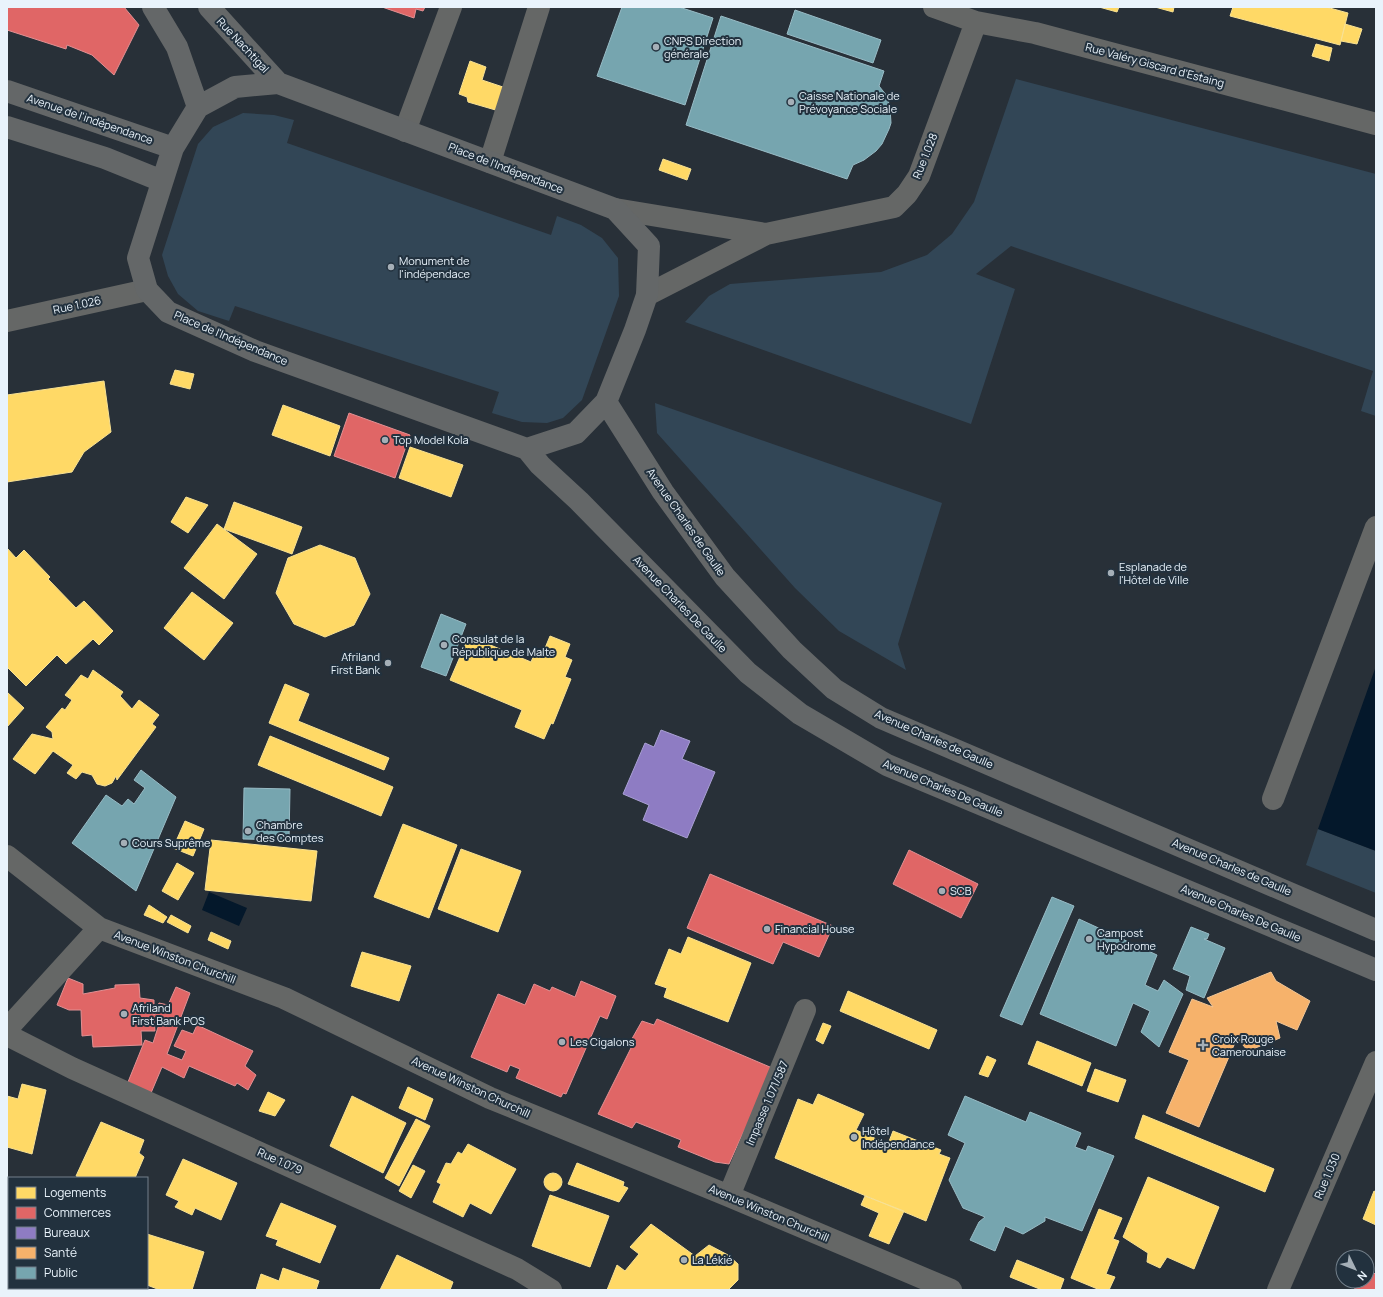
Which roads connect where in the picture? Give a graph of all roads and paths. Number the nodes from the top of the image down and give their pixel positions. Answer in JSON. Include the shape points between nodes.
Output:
{"nodes":[{"id":1,"x":153,"y":7,"type":"edge"},
{"id":2,"x":451,"y":7,"type":"edge"},
{"id":3,"x":539,"y":7,"type":"edge"},
{"id":4,"x":934,"y":7,"type":"edge"},
{"id":5,"x":211,"y":8,"type":"edge"},
{"id":6,"x":976,"y":22,"type":"junction"},
{"id":7,"x":278,"y":83,"type":"junction"},
{"id":8,"x":7,"y":91,"type":"edge"},
{"id":9,"x":198,"y":107,"type":"junction"},
{"id":10,"x":1376,"y":124,"type":"edge"},
{"id":11,"x":7,"y":127,"type":"edge"},
{"id":12,"x":405,"y":131,"type":"junction"},
{"id":13,"x":173,"y":148,"type":"junction"},
{"id":14,"x":490,"y":162,"type":"junction"},
{"id":15,"x":162,"y":181,"type":"junction"},
{"id":16,"x":615,"y":209,"type":"junction"},
{"id":17,"x":766,"y":234,"type":"junction"},
{"id":18,"x":147,"y":290,"type":"junction"},
{"id":19,"x":647,"y":295,"type":"junction"},
{"id":20,"x":7,"y":321,"type":"edge"},
{"id":21,"x":606,"y":402,"type":"junction"},
{"id":22,"x":527,"y":448,"type":"junction"},
{"id":23,"x":1376,"y":526,"type":"edge"},
{"id":24,"x":1273,"y":799,"type":"dead end"},
{"id":25,"x":7,"y":856,"type":"edge"},
{"id":26,"x":99,"y":928,"type":"junction"},
{"id":27,"x":1376,"y":930,"type":"edge"},
{"id":28,"x":1376,"y":970,"type":"edge"},
{"id":29,"x":805,"y":1010,"type":"dead end"},
{"id":30,"x":7,"y":1029,"type":"edge"},
{"id":31,"x":7,"y":1035,"type":"edge"},
{"id":32,"x":1376,"y":1062,"type":"edge"},
{"id":33,"x":729,"y":1196,"type":"junction"},
{"id":34,"x":551,"y":1290,"type":"edge"},
{"id":35,"x":951,"y":1290,"type":"edge"},
{"id":36,"x":1278,"y":1290,"type":"edge"}],
"edges":[{"from":1,"to":9,"type":"main road","via":[[177,47]]},
{"from":2,"to":12,"type":"street"},
{"from":3,"to":14,"type":"street"},
{"from":4,"to":6,"type":"street","name":"Rue Valéry Giscard d'Estaing"},
{"from":5,"to":7,"type":"main road","name":"Rue Nachtigal"},
{"from":6,"to":10,"type":"street","name":"Rue Valéry Giscard d'Estaing","via":[[1035,33]]},
{"from":6,"to":17,"type":"street","name":"Rue 1.028","via":[[919,176],[907,194],[894,207]]},
{"from":7,"to":9,"type":"main road","name":"Place de l'Indépendance","via":[[235,87]]},
{"from":7,"to":12,"type":"main road","name":"Place de l'Indépendance"},
{"from":8,"to":13,"type":"main road","name":"Avenue de l'indépendance"},
{"from":9,"to":13,"type":"main road","name":"Place de l'Indépendance"},
{"from":11,"to":15,"type":"main road","via":[[105,158]]},
{"from":12,"to":14,"type":"main road","name":"Place de l'Indépendance"},
{"from":13,"to":15,"type":"main road","name":"Place de l'Indépendance"},
{"from":14,"to":16,"type":"main road","name":"Place de l'Indépendance"},
{"from":15,"to":18,"type":"main road","name":"Place de l'Indépendance","via":[[138,258]]},
{"from":16,"to":17,"type":"street","name":"Rue 1.028"},
{"from":16,"to":19,"type":"main road","name":"Place de l'Indépendance","via":[[649,246]]},
{"from":17,"to":19,"type":"street","name":"Rue 1.028"},
{"from":18,"to":20,"type":"street","name":"Rue 1.026"},
{"from":18,"to":22,"type":"main road","name":"Place de l'Indépendance","via":[[168,312],[255,351]]},
{"from":19,"to":21,"type":"main road","name":"Place de l'Indépendance"},
{"from":21,"to":22,"type":"main road","name":"Place de l'Indépendance","via":[[576,434]]},
{"from":21,"to":27,"type":"main road","name":"Avenue Charles de Gaulle","via":[[663,492],[725,577],[792,650],[834,689],[881,718]]},
{"from":22,"to":28,"type":"main road","name":"Avenue Charles De Gaulle","via":[[540,465],[579,501],[748,673],[800,714],[887,765]]},
{"from":23,"to":24,"type":"street"},
{"from":25,"to":26,"type":"street","name":"Avenue Winston Churchill"},
{"from":26,"to":30,"type":"street"},
{"from":26,"to":33,"type":"street","name":"Avenue Winston Churchill","via":[[284,998],[490,1098]]},
{"from":29,"to":33,"type":"street","name":"Impasse 1.071/587"},
{"from":31,"to":34,"type":"street","name":"Rue 1.079","via":[[72,1068],[517,1269]]},
{"from":32,"to":36,"type":"street","name":"Rue 1.030"},
{"from":33,"to":35,"type":"street","name":"Avenue Winston Churchill"}]}
